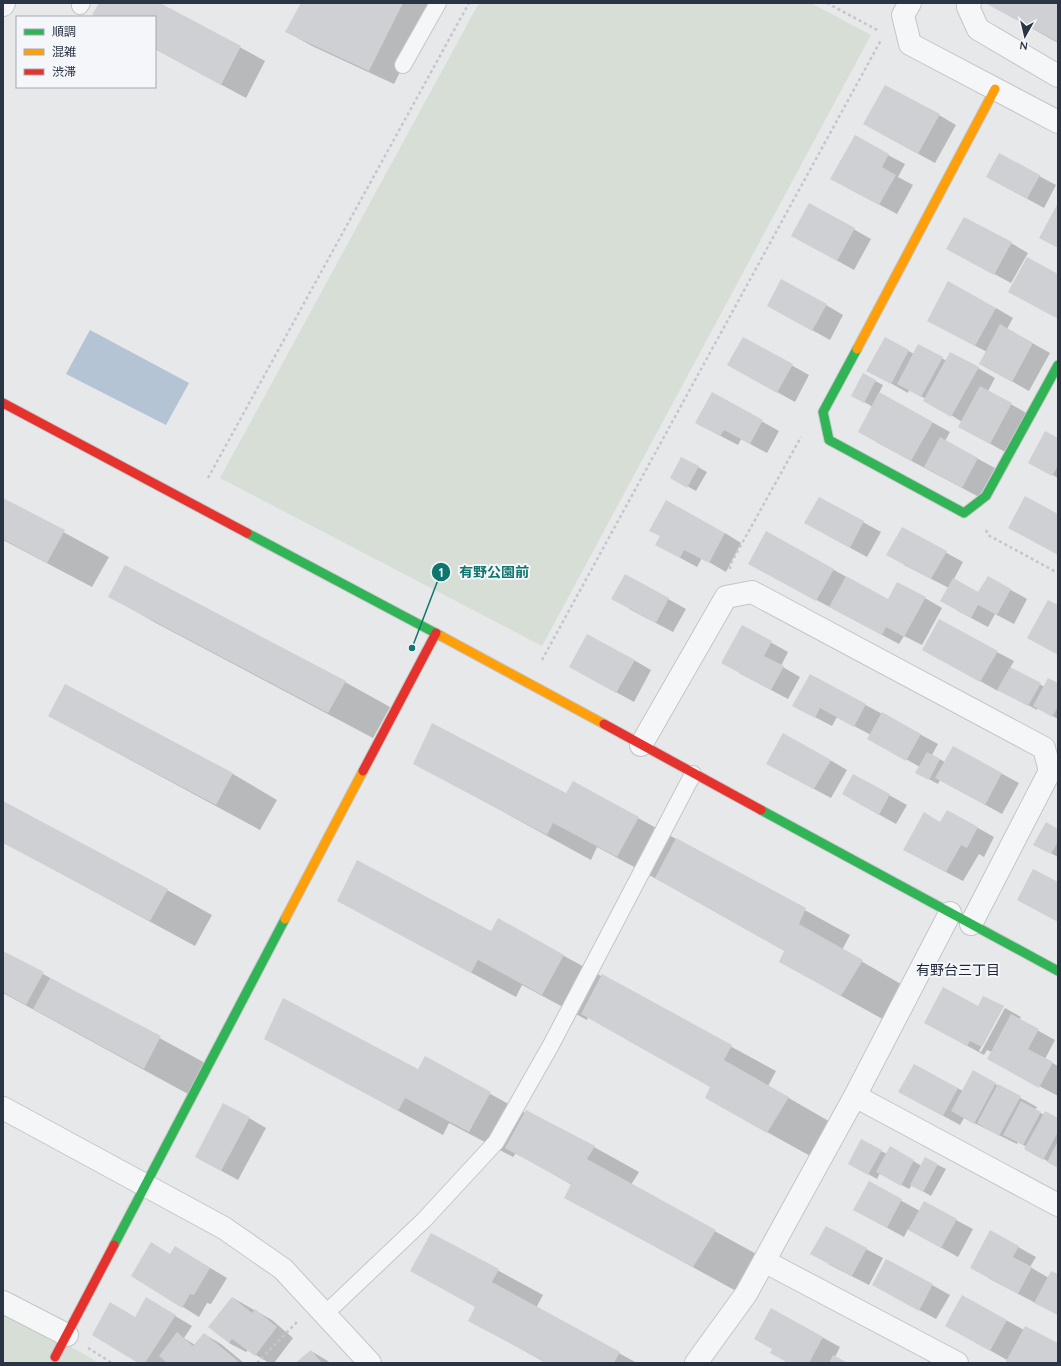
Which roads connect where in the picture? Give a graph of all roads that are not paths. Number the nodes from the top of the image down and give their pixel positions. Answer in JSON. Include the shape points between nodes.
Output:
{"nodes":[{"id":1,"x":438,"y":3,"type":"edge"},
{"id":2,"x":910,"y":3,"type":"edge"},
{"id":3,"x":970,"y":3,"type":"edge"},
{"id":4,"x":403,"y":65,"type":"dead end"},
{"id":5,"x":1058,"y":76,"type":"edge"},
{"id":6,"x":995,"y":89,"type":"junction"},
{"id":7,"x":1058,"y":122,"type":"edge"},
{"id":8,"x":1058,"y":365,"type":"edge"},
{"id":9,"x":3,"y":403,"type":"edge"},
{"id":10,"x":436,"y":633,"type":"junction"},
{"id":11,"x":641,"y":745,"type":"junction"},
{"id":12,"x":693,"y":774,"type":"junction"},
{"id":13,"x":950,"y":912,"type":"junction"},
{"id":14,"x":971,"y":924,"type":"junction"},
{"id":15,"x":1058,"y":971,"type":"edge"},
{"id":16,"x":855,"y":1096,"type":"junction"},
{"id":17,"x":3,"y":1108,"type":"edge"},
{"id":18,"x":145,"y":1185,"type":"junction"},
{"id":19,"x":1058,"y":1205,"type":"edge"},
{"id":20,"x":764,"y":1261,"type":"junction"},
{"id":21,"x":3,"y":1302,"type":"edge"},
{"id":22,"x":320,"y":1308,"type":"junction"},
{"id":23,"x":67,"y":1335,"type":"junction"},
{"id":24,"x":56,"y":1357,"type":"dead end"},
{"id":25,"x":370,"y":1363,"type":"edge"},
{"id":26,"x":696,"y":1363,"type":"edge"},
{"id":27,"x":957,"y":1363,"type":"edge"}],
"edges":[{"from":1,"to":4,"type":"lane"},
{"from":2,"to":6,"type":"street","via":[[903,15],[910,44]]},
{"from":3,"to":5,"type":"street","via":[[968,7],[978,29]]},
{"from":6,"to":7,"type":"street"},
{"from":6,"to":8,"type":"street","via":[[823,412],[828,440],[964,513],[986,496]]},
{"from":9,"to":10,"type":"street"},
{"from":10,"to":11,"type":"street"},
{"from":10,"to":18,"type":"street"},
{"from":11,"to":12,"type":"street"},
{"from":11,"to":14,"type":"street","via":[[726,597],[752,592],[1044,748],[1050,771]]},
{"from":12,"to":13,"type":"street"},
{"from":12,"to":22,"type":"lane","via":[[551,1045],[496,1142],[424,1220]]},
{"from":13,"to":14,"type":"street"},
{"from":13,"to":16,"type":"street"},
{"from":14,"to":15,"type":"street"},
{"from":16,"to":19,"type":"street"},
{"from":16,"to":20,"type":"street"},
{"from":17,"to":18,"type":"street"},
{"from":18,"to":22,"type":"street","via":[[231,1232],[283,1269]]},
{"from":18,"to":23,"type":"street"},
{"from":20,"to":26,"type":"street","via":[[746,1294]]},
{"from":20,"to":27,"type":"street"},
{"from":21,"to":23,"type":"street"},
{"from":22,"to":25,"type":"street"},
{"from":23,"to":24,"type":"street"}]}
